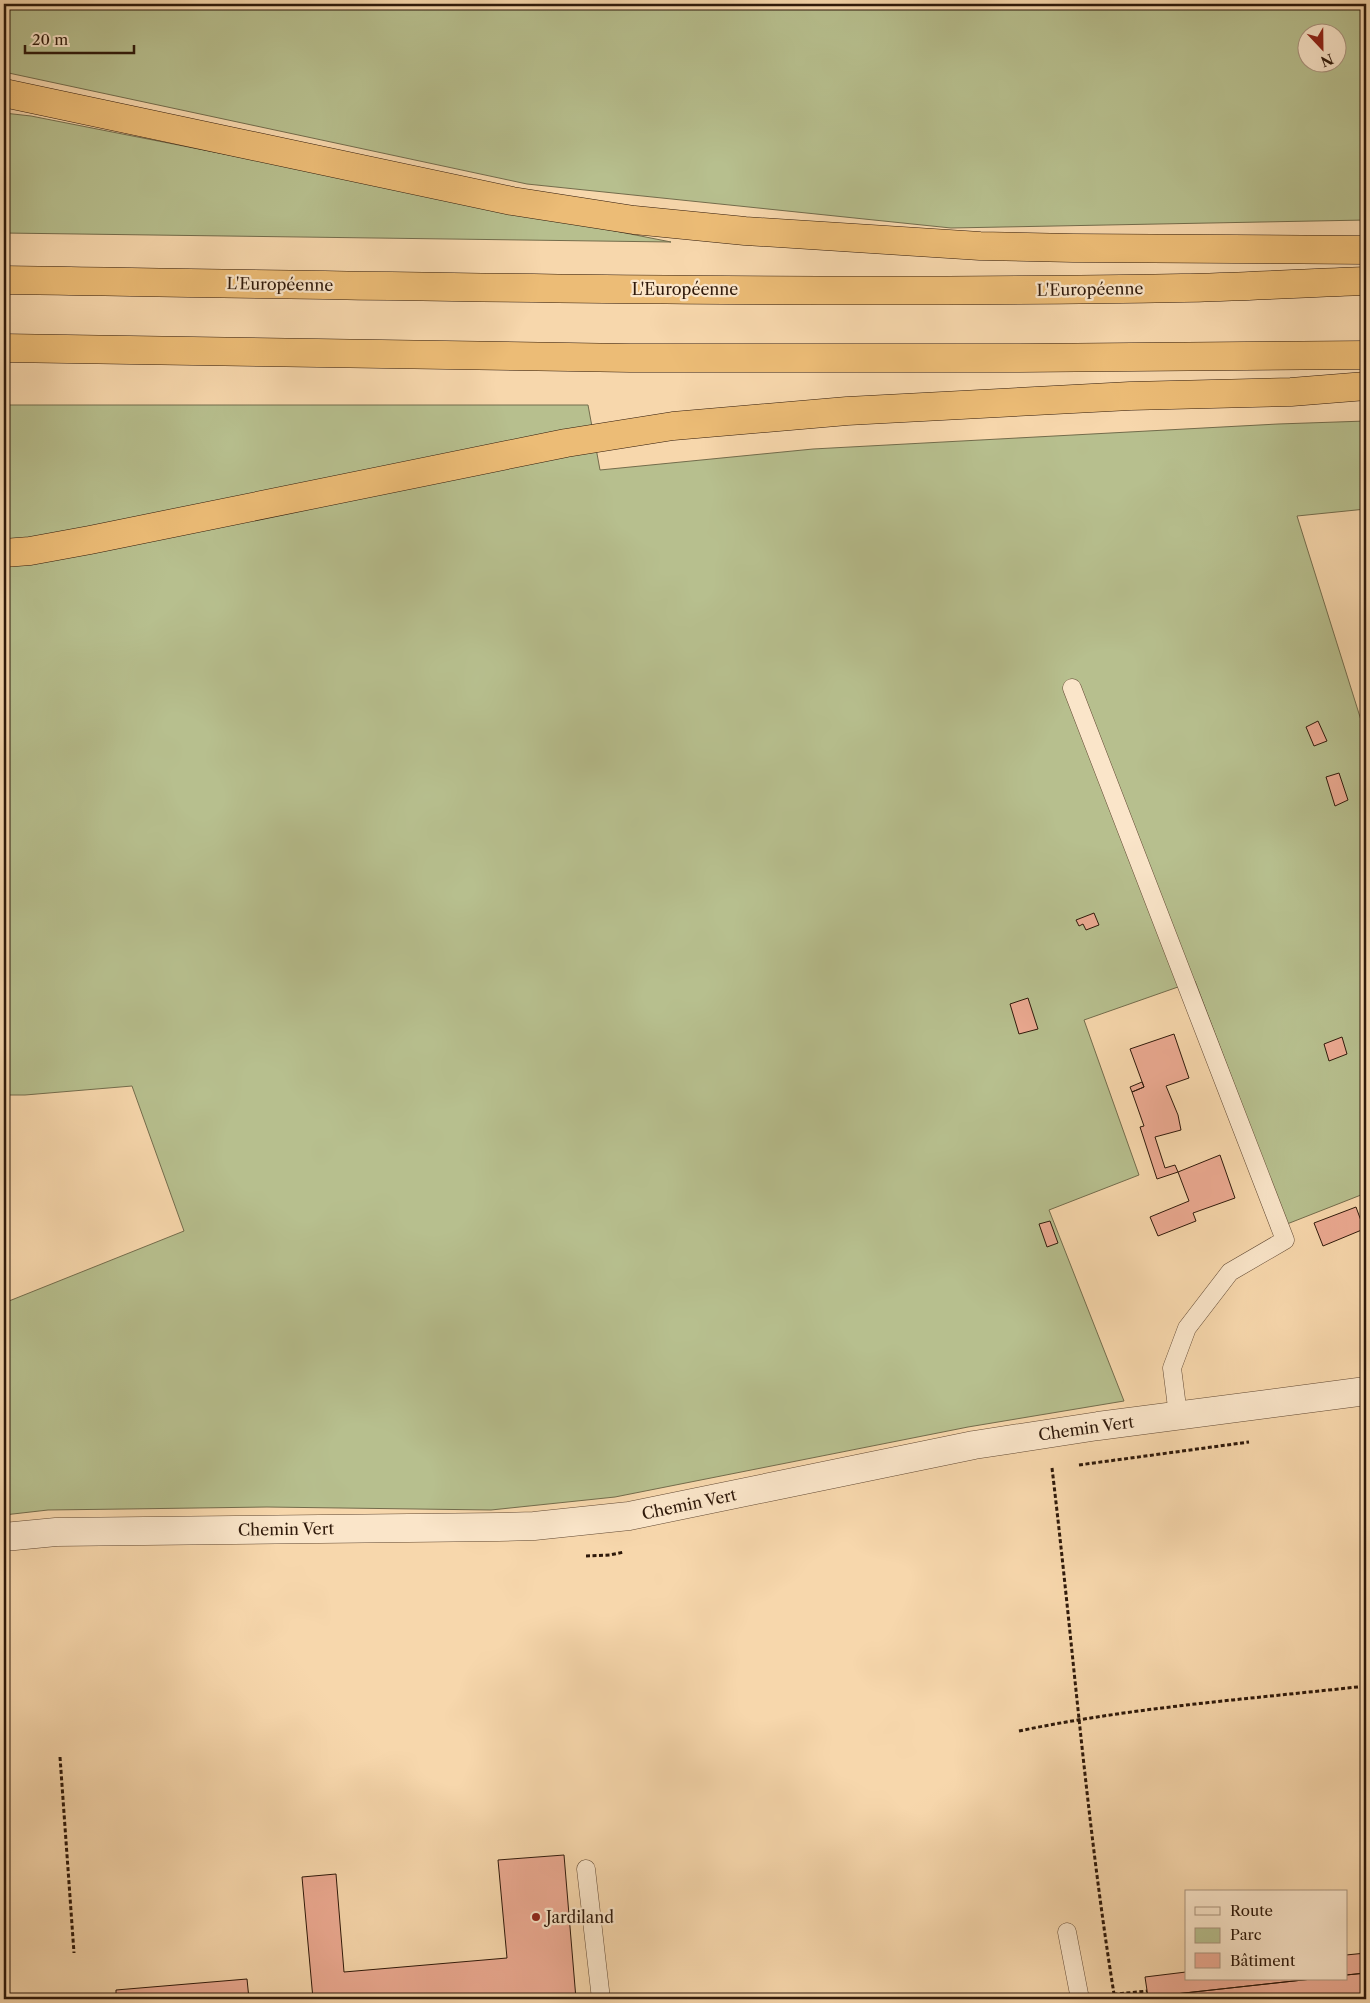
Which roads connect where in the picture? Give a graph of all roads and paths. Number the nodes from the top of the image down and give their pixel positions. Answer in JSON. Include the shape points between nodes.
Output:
{"nodes":[{"id":1,"x":4,"y":92,"type":"edge"},
{"id":2,"x":1366,"y":250,"type":"edge"},
{"id":3,"x":4,"y":280,"type":"edge"},
{"id":4,"x":1366,"y":281,"type":"edge"},
{"id":5,"x":4,"y":348,"type":"edge"},
{"id":6,"x":1366,"y":355,"type":"edge"},
{"id":7,"x":1366,"y":386,"type":"edge"},
{"id":8,"x":4,"y":553,"type":"edge"},
{"id":9,"x":1072,"y":688,"type":"dead end"},
{"id":10,"x":1366,"y":1391,"type":"edge"},
{"id":11,"x":1178,"y":1416,"type":"junction"},
{"id":12,"x":1052,"y":1468,"type":"dead end"},
{"id":13,"x":4,"y":1537,"type":"edge"},
{"id":14,"x":1366,"y":1686,"type":"edge"},
{"id":15,"x":1079,"y":1719,"type":"junction"},
{"id":16,"x":1020,"y":1732,"type":"dead end"},
{"id":17,"x":60,"y":1757,"type":"dead end"},
{"id":18,"x":586,"y":1869,"type":"dead end"},
{"id":19,"x":1067,"y":1932,"type":"dead end"},
{"id":20,"x":74,"y":1953,"type":"dead end"},
{"id":21,"x":1147,"y":1991,"type":"dead end"},
{"id":22,"x":1114,"y":1994,"type":"junction"},
{"id":23,"x":1105,"y":1996,"type":"dead end"},
{"id":24,"x":601,"y":1999,"type":"edge"},
{"id":25,"x":1080,"y":1999,"type":"edge"}],
"edges":[{"from":1,"to":2,"type":"highway","via":[[502,199],[634,220],[745,231],[980,246]]},
{"from":3,"to":4,"type":"highway","name":"L'Européenne","via":[[1005,290]]},
{"from":5,"to":6,"type":"highway","via":[[640,358]]},
{"from":7,"to":8,"type":"highway","via":[[847,411],[682,425],[566,443],[90,540]]},
{"from":9,"to":11,"type":"lane","via":[[1285,1240],[1230,1272],[1187,1328],[1172,1368]]},
{"from":10,"to":11,"type":"street","name":"Chemin Vert"},
{"from":11,"to":13,"type":"street","name":"Chemin Vert","via":[[974,1445],[677,1508],[596,1521],[516,1526],[56,1532]]},
{"from":12,"to":15,"type":"path"},
{"from":14,"to":15,"type":"path"},
{"from":15,"to":16,"type":"path"},
{"from":15,"to":22,"type":"path"},
{"from":17,"to":20,"type":"path"},
{"from":18,"to":24,"type":"lane"},
{"from":19,"to":25,"type":"lane"},
{"from":21,"to":22,"type":"path"},
{"from":22,"to":23,"type":"path"}]}
